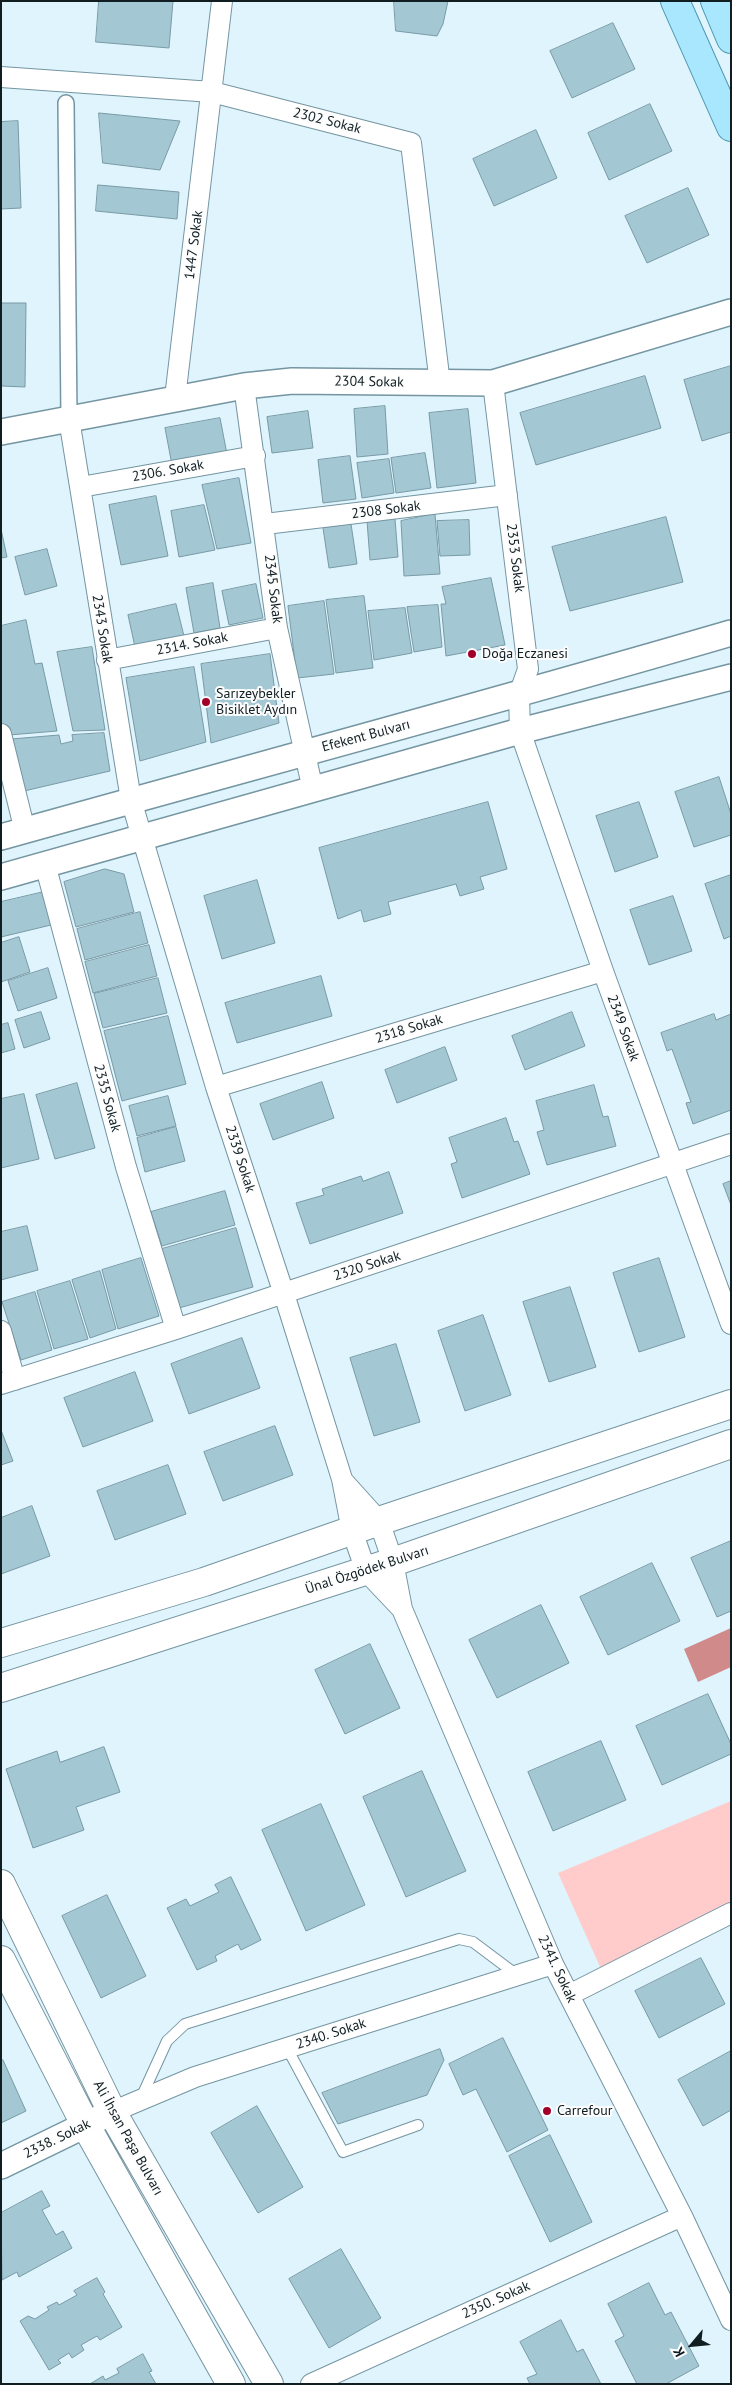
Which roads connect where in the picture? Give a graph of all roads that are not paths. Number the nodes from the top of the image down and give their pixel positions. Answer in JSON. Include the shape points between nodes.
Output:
{"nodes":[{"id":1,"x":222,"y":1,"type":"edge"},
{"id":2,"x":675,"y":1,"type":"edge"},
{"id":3,"x":715,"y":1,"type":"edge"},
{"id":4,"x":731,"y":39,"type":"edge"},
{"id":5,"x":1,"y":77,"type":"edge"},
{"id":6,"x":212,"y":92,"type":"junction"},
{"id":7,"x":66,"y":103,"type":"dead end"},
{"id":8,"x":731,"y":127,"type":"edge"},
{"id":9,"x":731,"y":312,"type":"edge"},
{"id":10,"x":493,"y":383,"type":"junction"},
{"id":11,"x":440,"y":384,"type":"junction"},
{"id":12,"x":244,"y":386,"type":"junction"},
{"id":13,"x":175,"y":398,"type":"junction"},
{"id":14,"x":69,"y":419,"type":"junction"},
{"id":15,"x":1,"y":432,"type":"edge"},
{"id":16,"x":255,"y":456,"type":"junction"},
{"id":17,"x":81,"y":487,"type":"junction"},
{"id":18,"x":507,"y":495,"type":"junction"},
{"id":19,"x":265,"y":524,"type":"junction"},
{"id":20,"x":278,"y":628,"type":"junction"},
{"id":21,"x":731,"y":633,"type":"edge"},
{"id":22,"x":107,"y":660,"type":"junction"},
{"id":23,"x":731,"y":677,"type":"edge"},
{"id":24,"x":520,"y":695,"type":"junction"},
{"id":25,"x":520,"y":731,"type":"junction"},
{"id":26,"x":1,"y":734,"type":"edge"},
{"id":27,"x":304,"y":752,"type":"junction"},
{"id":28,"x":313,"y":790,"type":"junction"},
{"id":29,"x":130,"y":800,"type":"junction"},
{"id":30,"x":25,"y":830,"type":"junction"},
{"id":31,"x":1,"y":837,"type":"edge"},
{"id":32,"x":142,"y":837,"type":"junction"},
{"id":33,"x":45,"y":864,"type":"junction"},
{"id":34,"x":1,"y":877,"type":"edge"},
{"id":35,"x":603,"y":972,"type":"junction"},
{"id":36,"x":216,"y":1087,"type":"junction"},
{"id":37,"x":731,"y":1144,"type":"edge"},
{"id":38,"x":672,"y":1164,"type":"junction"},
{"id":39,"x":284,"y":1294,"type":"junction"},
{"id":40,"x":731,"y":1324,"type":"edge"},
{"id":41,"x":176,"y":1330,"type":"junction"},
{"id":42,"x":1,"y":1331,"type":"edge"},
{"id":43,"x":8,"y":1382,"type":"edge"},
{"id":44,"x":731,"y":1404,"type":"edge"},
{"id":45,"x":731,"y":1444,"type":"edge"},
{"id":46,"x":342,"y":1479,"type":"junction"},
{"id":47,"x":379,"y":1521,"type":"junction"},
{"id":48,"x":352,"y":1531,"type":"junction"},
{"id":49,"x":393,"y":1562,"type":"junction"},
{"id":50,"x":366,"y":1571,"type":"junction"},
{"id":51,"x":402,"y":1609,"type":"junction"},
{"id":52,"x":1,"y":1643,"type":"edge"},
{"id":53,"x":1,"y":1688,"type":"edge"},
{"id":54,"x":1,"y":1884,"type":"edge"},
{"id":55,"x":731,"y":1913,"type":"edge"},
{"id":56,"x":1,"y":1960,"type":"edge"},
{"id":57,"x":553,"y":1964,"type":"junction"},
{"id":58,"x":517,"y":1975,"type":"junction"},
{"id":59,"x":570,"y":1995,"type":"junction"},
{"id":60,"x":287,"y":2048,"type":"junction"},
{"id":61,"x":140,"y":2100,"type":"junction"},
{"id":62,"x":112,"y":2112,"type":"junction"},
{"id":63,"x":418,"y":2125,"type":"dead end"},
{"id":64,"x":86,"y":2126,"type":"junction"},
{"id":65,"x":1,"y":2166,"type":"edge"},
{"id":66,"x":682,"y":2216,"type":"junction"},
{"id":67,"x":728,"y":2308,"type":"edge"},
{"id":68,"x":231,"y":2384,"type":"edge"},
{"id":69,"x":269,"y":2384,"type":"edge"},
{"id":70,"x":311,"y":2384,"type":"edge"}],
"edges":[{"from":1,"to":6,"type":"street","name":"1447 Sokak"},
{"from":2,"to":8,"type":"main road"},
{"from":3,"to":4,"type":"main road"},
{"from":5,"to":6,"type":"street","name":"2302 Sokak"},
{"from":6,"to":11,"type":"street","name":"2302 Sokak","via":[[412,143]]},
{"from":6,"to":13,"type":"street","name":"1447 Sokak"},
{"from":7,"to":14,"type":"street"},
{"from":9,"to":10,"type":"street","name":"2304 Sokak"},
{"from":10,"to":11,"type":"street","name":"2304 Sokak"},
{"from":10,"to":18,"type":"street","name":"2353 Sokak"},
{"from":11,"to":12,"type":"street","name":"2304 Sokak","via":[[292,381]]},
{"from":12,"to":13,"type":"street","name":"2304 Sokak"},
{"from":12,"to":16,"type":"street","name":"2345 Sokak"},
{"from":13,"to":14,"type":"street","name":"2304 Sokak"},
{"from":14,"to":15,"type":"street","name":"2304 Sokak"},
{"from":14,"to":17,"type":"street","name":"2343 Sokak"},
{"from":16,"to":17,"type":"street","name":"2306. Sokak"},
{"from":16,"to":19,"type":"street","name":"2345 Sokak"},
{"from":17,"to":22,"type":"street","name":"2343 Sokak"},
{"from":18,"to":19,"type":"street","name":"2308 Sokak"},
{"from":18,"to":24,"type":"street","name":"2353 Sokak","via":[[528,669]]},
{"from":19,"to":20,"type":"street","name":"2345 Sokak"},
{"from":20,"to":22,"type":"street","name":"2314. Sokak"},
{"from":20,"to":27,"type":"street","name":"2345 Sokak"},
{"from":21,"to":24,"type":"street","name":"Efekent Bulvarı"},
{"from":22,"to":29,"type":"street","name":"2343 Sokak"},
{"from":23,"to":25,"type":"street"},
{"from":24,"to":25,"type":"street","name":"2353 Sokak"},
{"from":24,"to":27,"type":"street","name":"Efekent Bulvarı"},
{"from":25,"to":28,"type":"street"},
{"from":25,"to":35,"type":"street","name":"2349 Sokak"},
{"from":26,"to":30,"type":"street"},
{"from":27,"to":28,"type":"street","name":"2345 Sokak"},
{"from":27,"to":29,"type":"street","name":"Efekent Bulvarı"},
{"from":28,"to":32,"type":"street"},
{"from":29,"to":30,"type":"street","name":"Efekent Bulvarı"},
{"from":29,"to":32,"type":"street","name":"2343 Sokak"},
{"from":30,"to":31,"type":"street","name":"Efekent Bulvarı"},
{"from":32,"to":33,"type":"street"},
{"from":32,"to":36,"type":"street","name":"2339 Sokak"},
{"from":33,"to":34,"type":"street"},
{"from":33,"to":41,"type":"street","name":"2335 Sokak","via":[[126,1167]]},
{"from":35,"to":36,"type":"street","name":"2318 Sokak"},
{"from":35,"to":38,"type":"street","name":"2349 Sokak"},
{"from":36,"to":39,"type":"street","name":"2339 Sokak"},
{"from":37,"to":38,"type":"street","name":"2320 Sokak"},
{"from":38,"to":39,"type":"street","name":"2320 Sokak"},
{"from":38,"to":40,"type":"street","name":"2349 Sokak"},
{"from":39,"to":41,"type":"street","name":"2320 Sokak"},
{"from":39,"to":46,"type":"street","name":"2339 Sokak"},
{"from":41,"to":43,"type":"street","name":"2320 Sokak"},
{"from":42,"to":43,"type":"street"},
{"from":44,"to":47,"type":"main road"},
{"from":45,"to":49,"type":"main road","name":"Ünal Özgödek Bulvarı"},
{"from":46,"to":47,"type":"street"},
{"from":46,"to":48,"type":"street","name":"2339 Sokak"},
{"from":47,"to":48,"type":"main road"},
{"from":47,"to":49,"type":"street"},
{"from":48,"to":50,"type":"street","name":"2339 Sokak"},
{"from":48,"to":52,"type":"main road","via":[[204,1582]]},
{"from":49,"to":50,"type":"main road","name":"Ünal Özgödek Bulvarı"},
{"from":49,"to":51,"type":"street"},
{"from":50,"to":51,"type":"street"},
{"from":50,"to":53,"type":"main road","name":"Ünal Özgödek Bulvarı"},
{"from":51,"to":57,"type":"street","name":"2341. Sokak"},
{"from":54,"to":62,"type":"main road","name":"Ali İhsan Paşa Bulvarı"},
{"from":55,"to":59,"type":"street"},
{"from":56,"to":64,"type":"main road"},
{"from":57,"to":58,"type":"street","name":"2340. Sokak"},
{"from":57,"to":59,"type":"street","name":"2341. Sokak"},
{"from":58,"to":60,"type":"street","name":"2340. Sokak"},
{"from":58,"to":61,"type":"lane","via":[[472,1942],[459,1939],[185,2024],[167,2041]]},
{"from":59,"to":66,"type":"street","name":"2341. Sokak"},
{"from":60,"to":61,"type":"street","name":"2340. Sokak","via":[[195,2077]]},
{"from":60,"to":63,"type":"lane","via":[[343,2152]]},
{"from":61,"to":62,"type":"street","name":"2340. Sokak"},
{"from":62,"to":64,"type":"street","name":"2338. Sokak"},
{"from":62,"to":69,"type":"main road","name":"Ali İhsan Paşa Bulvarı"},
{"from":64,"to":65,"type":"street","name":"2338. Sokak"},
{"from":64,"to":68,"type":"main road"},
{"from":66,"to":67,"type":"street","name":"2341. Sokak"},
{"from":66,"to":70,"type":"street","name":"2350. Sokak"}]}
